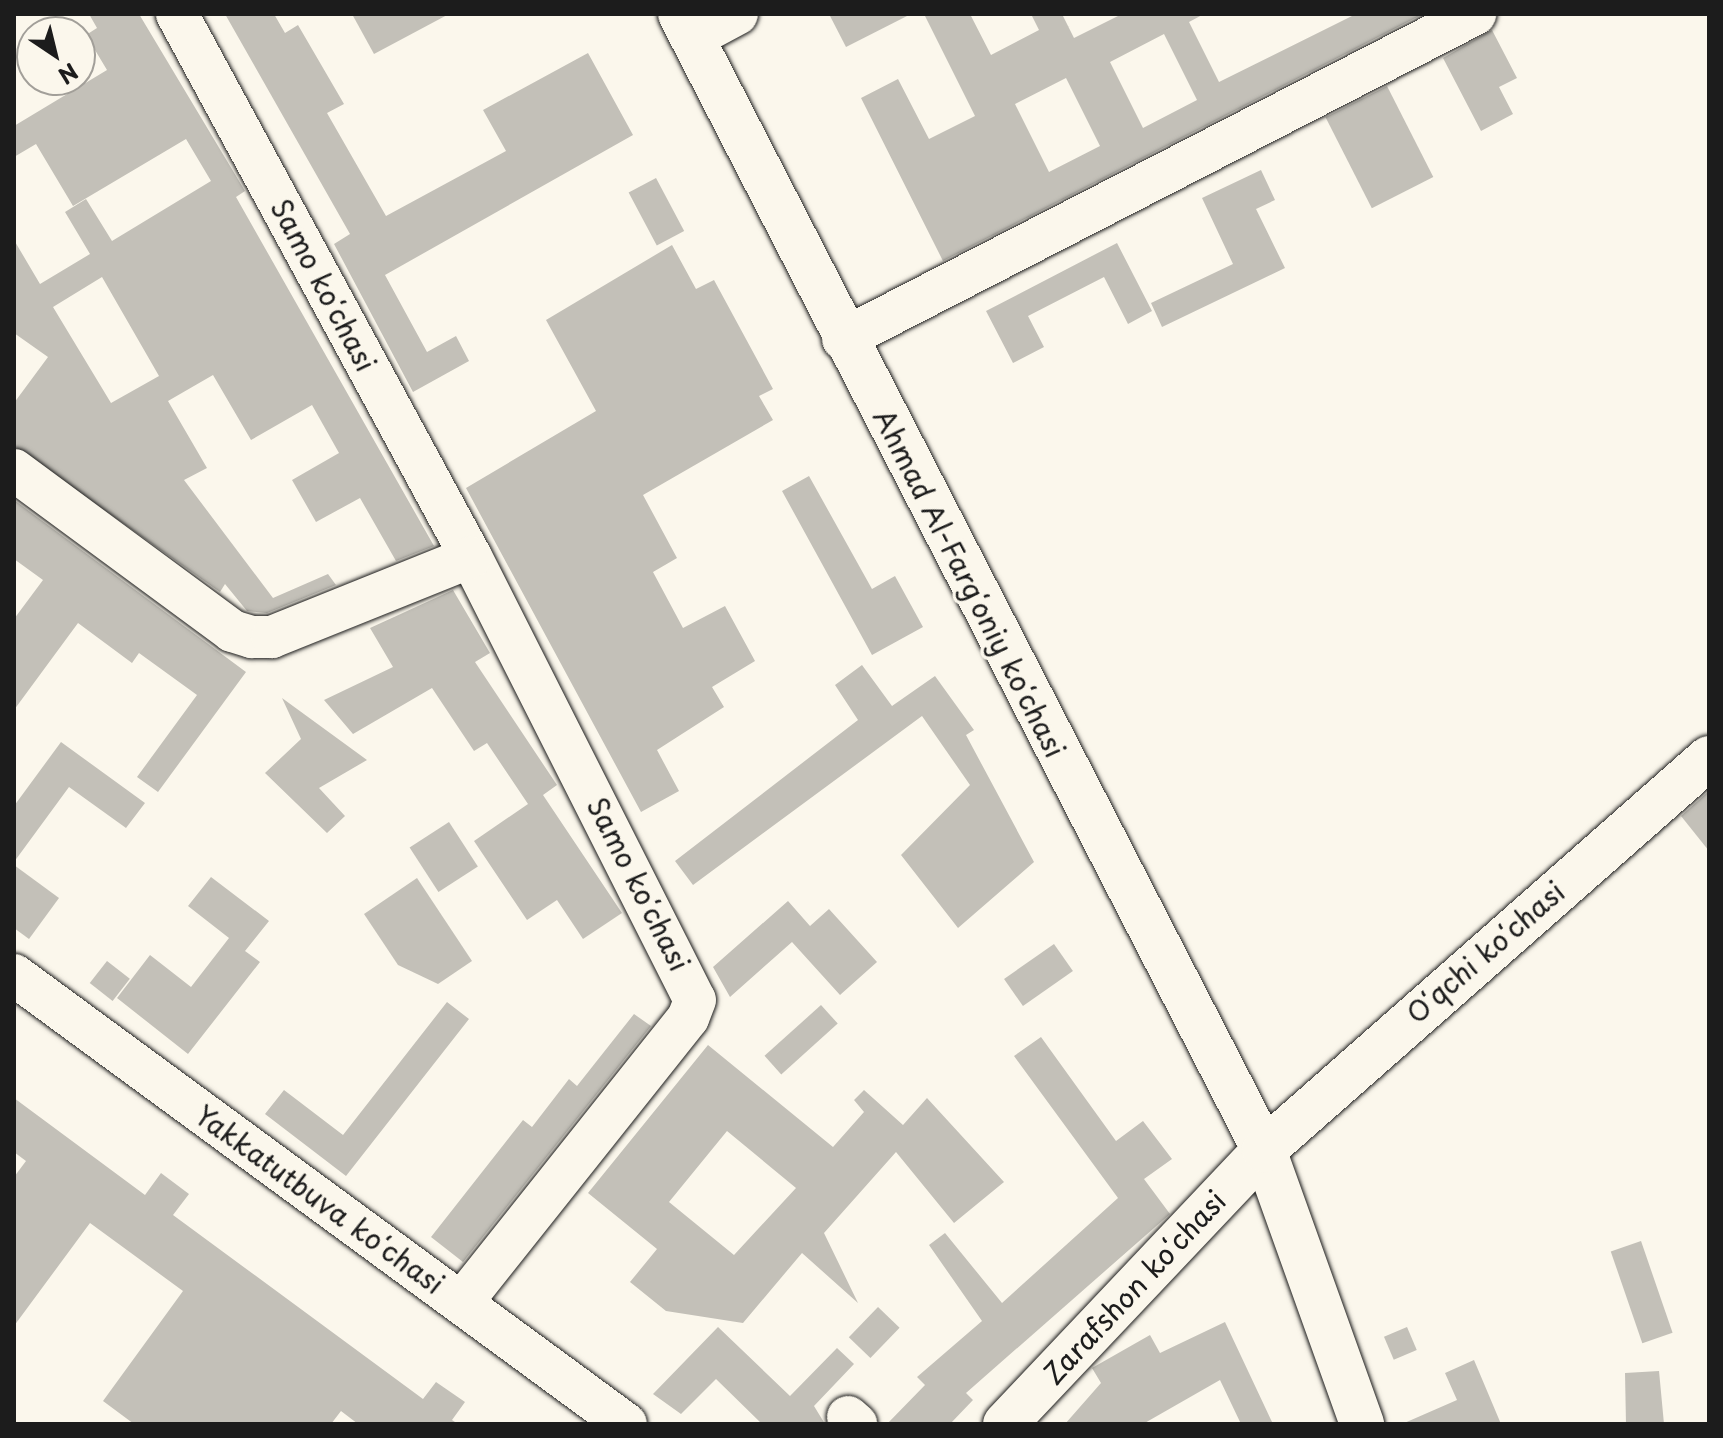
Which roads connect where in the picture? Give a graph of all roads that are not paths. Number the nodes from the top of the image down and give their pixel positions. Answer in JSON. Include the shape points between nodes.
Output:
{"nodes":[{"id":1,"x":177,"y":14,"type":"edge"},
{"id":2,"x":737,"y":14,"type":"edge"},
{"id":3,"x":1475,"y":14,"type":"edge"},
{"id":4,"x":686,"y":26,"type":"edge"},
{"id":5,"x":843,"y":339,"type":"junction"},
{"id":6,"x":14,"y":470,"type":"edge"},
{"id":7,"x":471,"y":557,"type":"junction"},
{"id":8,"x":1709,"y":758,"type":"edge"},
{"id":9,"x":14,"y":975,"type":"edge"},
{"id":10,"x":1264,"y":1150,"type":"junction"},
{"id":11,"x":461,"y":1303,"type":"junction"},
{"id":12,"x":626,"y":1424,"type":"edge"},
{"id":13,"x":1005,"y":1424,"type":"edge"},
{"id":14,"x":1362,"y":1424,"type":"edge"}],
"edges":[{"from":1,"to":7,"type":"street","name":"Samo koʻchasi"},
{"from":2,"to":4,"type":"street"},
{"from":3,"to":5,"type":"street"},
{"from":4,"to":5,"type":"main road","name":"Ahmad Al-Fargʻoniy koʻchasi"},
{"from":5,"to":10,"type":"main road","name":"Ahmad Al-Fargʻoniy koʻchasi"},
{"from":6,"to":7,"type":"street","via":[[232,631],[252,637],[272,637]]},
{"from":7,"to":11,"type":"street","name":"Samo koʻchasi","via":[[695,1000],[688,1018]]},
{"from":8,"to":10,"type":"main road","name":"Oʻqchi koʻchasi"},
{"from":9,"to":11,"type":"street","name":"Yakkatutbuva koʻchasi"},
{"from":10,"to":13,"type":"main road","name":"Zarafshon koʻchasi"},
{"from":10,"to":14,"type":"main road","name":"Ahmad Al-Fargʻoniy koʻchasi"},
{"from":11,"to":12,"type":"street","name":"Yakkatutbuva koʻchasi"}]}
